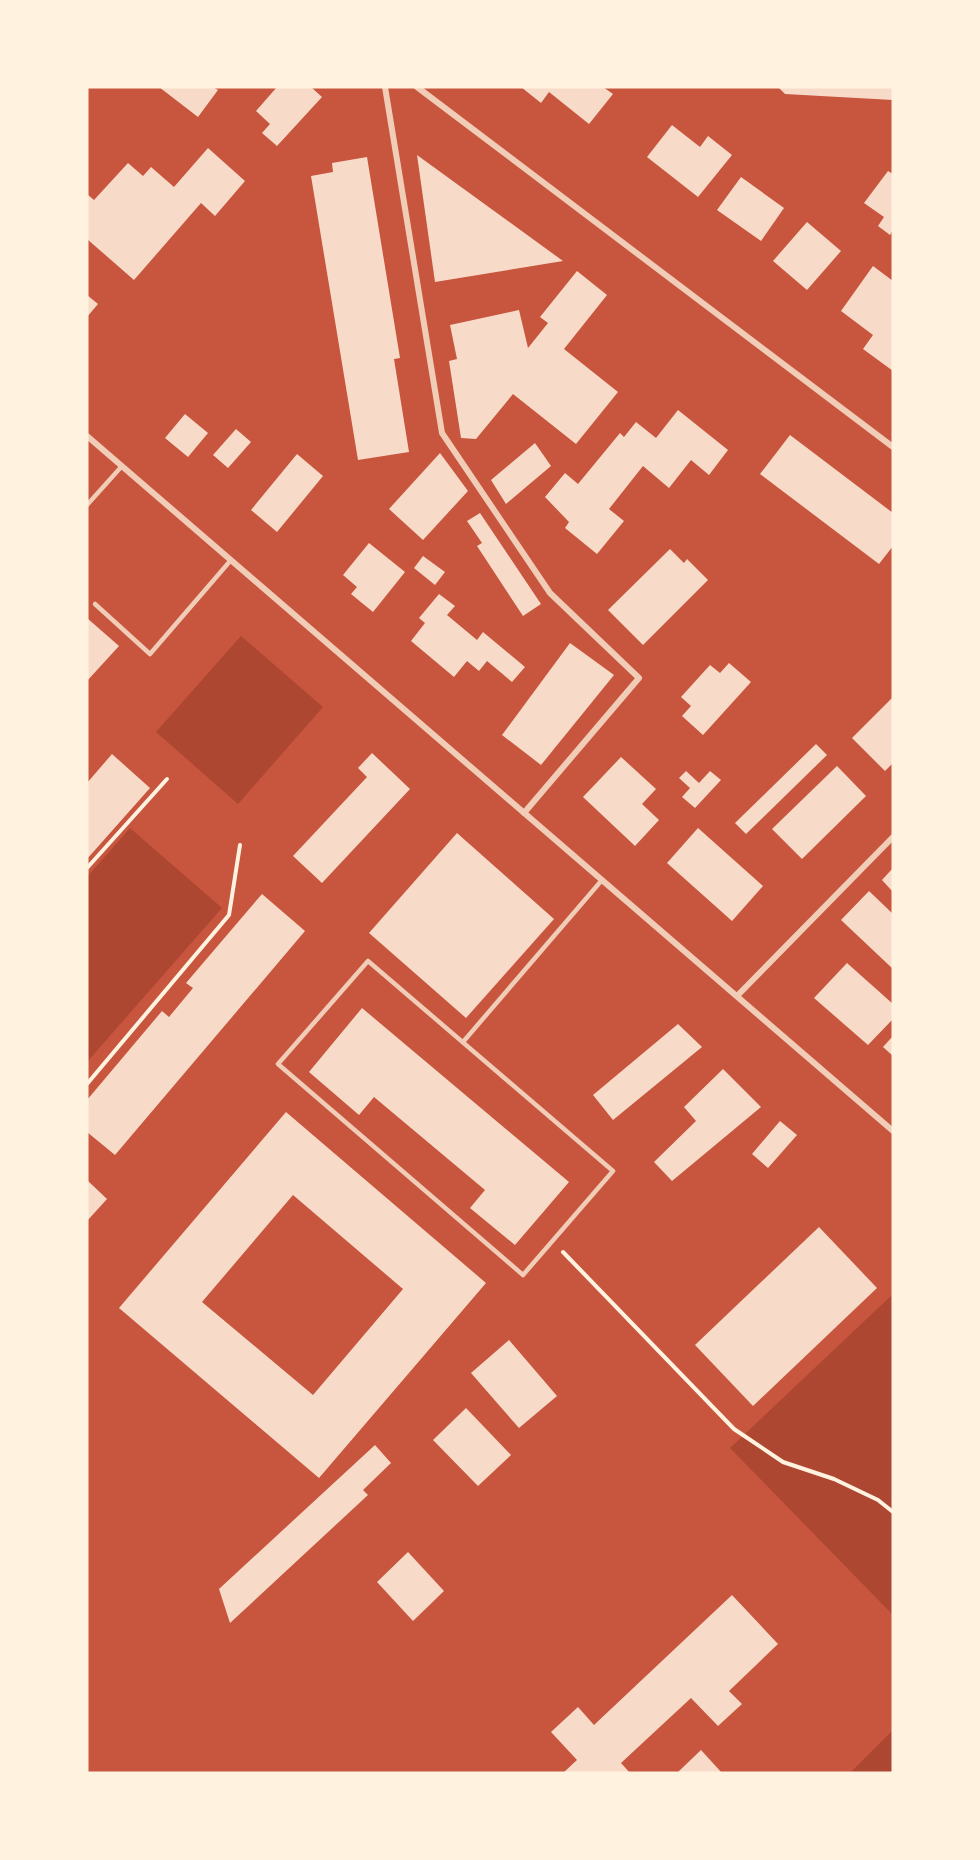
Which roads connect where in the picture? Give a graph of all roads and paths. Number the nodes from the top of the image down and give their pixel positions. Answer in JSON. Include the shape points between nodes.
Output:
{"nodes":[{"id":1,"x":385,"y":87,"type":"edge"},
{"id":2,"x":417,"y":87,"type":"edge"},
{"id":3,"x":87,"y":436,"type":"edge"},
{"id":4,"x":893,"y":447,"type":"edge"},
{"id":5,"x":122,"y":466,"type":"junction"},
{"id":6,"x":87,"y":505,"type":"edge"},
{"id":7,"x":231,"y":560,"type":"junction"},
{"id":8,"x":94,"y":604,"type":"dead end"},
{"id":9,"x":167,"y":779,"type":"dead end"},
{"id":10,"x":524,"y":813,"type":"junction"},
{"id":11,"x":893,"y":837,"type":"edge"},
{"id":12,"x":240,"y":845,"type":"dead end"},
{"id":13,"x":87,"y":868,"type":"edge"},
{"id":14,"x":602,"y":880,"type":"junction"},
{"id":15,"x":737,"y":996,"type":"junction"},
{"id":16,"x":463,"y":1042,"type":"junction"},
{"id":17,"x":87,"y":1084,"type":"edge"},
{"id":18,"x":893,"y":1131,"type":"edge"},
{"id":19,"x":553,"y":1241,"type":"junction"},
{"id":20,"x":893,"y":1512,"type":"edge"}],
"edges":[{"from":1,"to":10,"type":"street","via":[[442,433],[550,593],[639,678]]},
{"from":2,"to":4,"type":"street"},
{"from":3,"to":5,"type":"street"},
{"from":5,"to":6,"type":"lane"},
{"from":5,"to":7,"type":"street"},
{"from":7,"to":8,"type":"lane","via":[[150,654]]},
{"from":7,"to":10,"type":"street"},
{"from":9,"to":13,"type":"path"},
{"from":10,"to":14,"type":"street"},
{"from":11,"to":15,"type":"street"},
{"from":12,"to":17,"type":"path","via":[[229,915]]},
{"from":14,"to":15,"type":"street"},
{"from":14,"to":16,"type":"lane"},
{"from":15,"to":18,"type":"street"},
{"from":16,"to":19,"type":"lane","via":[[613,1171]]},
{"from":16,"to":19,"type":"lane","via":[[368,961],[278,1064],[523,1275]]},
{"from":19,"to":20,"type":"path","via":[[734,1429],[783,1462],[834,1479],[878,1500]]}]}
